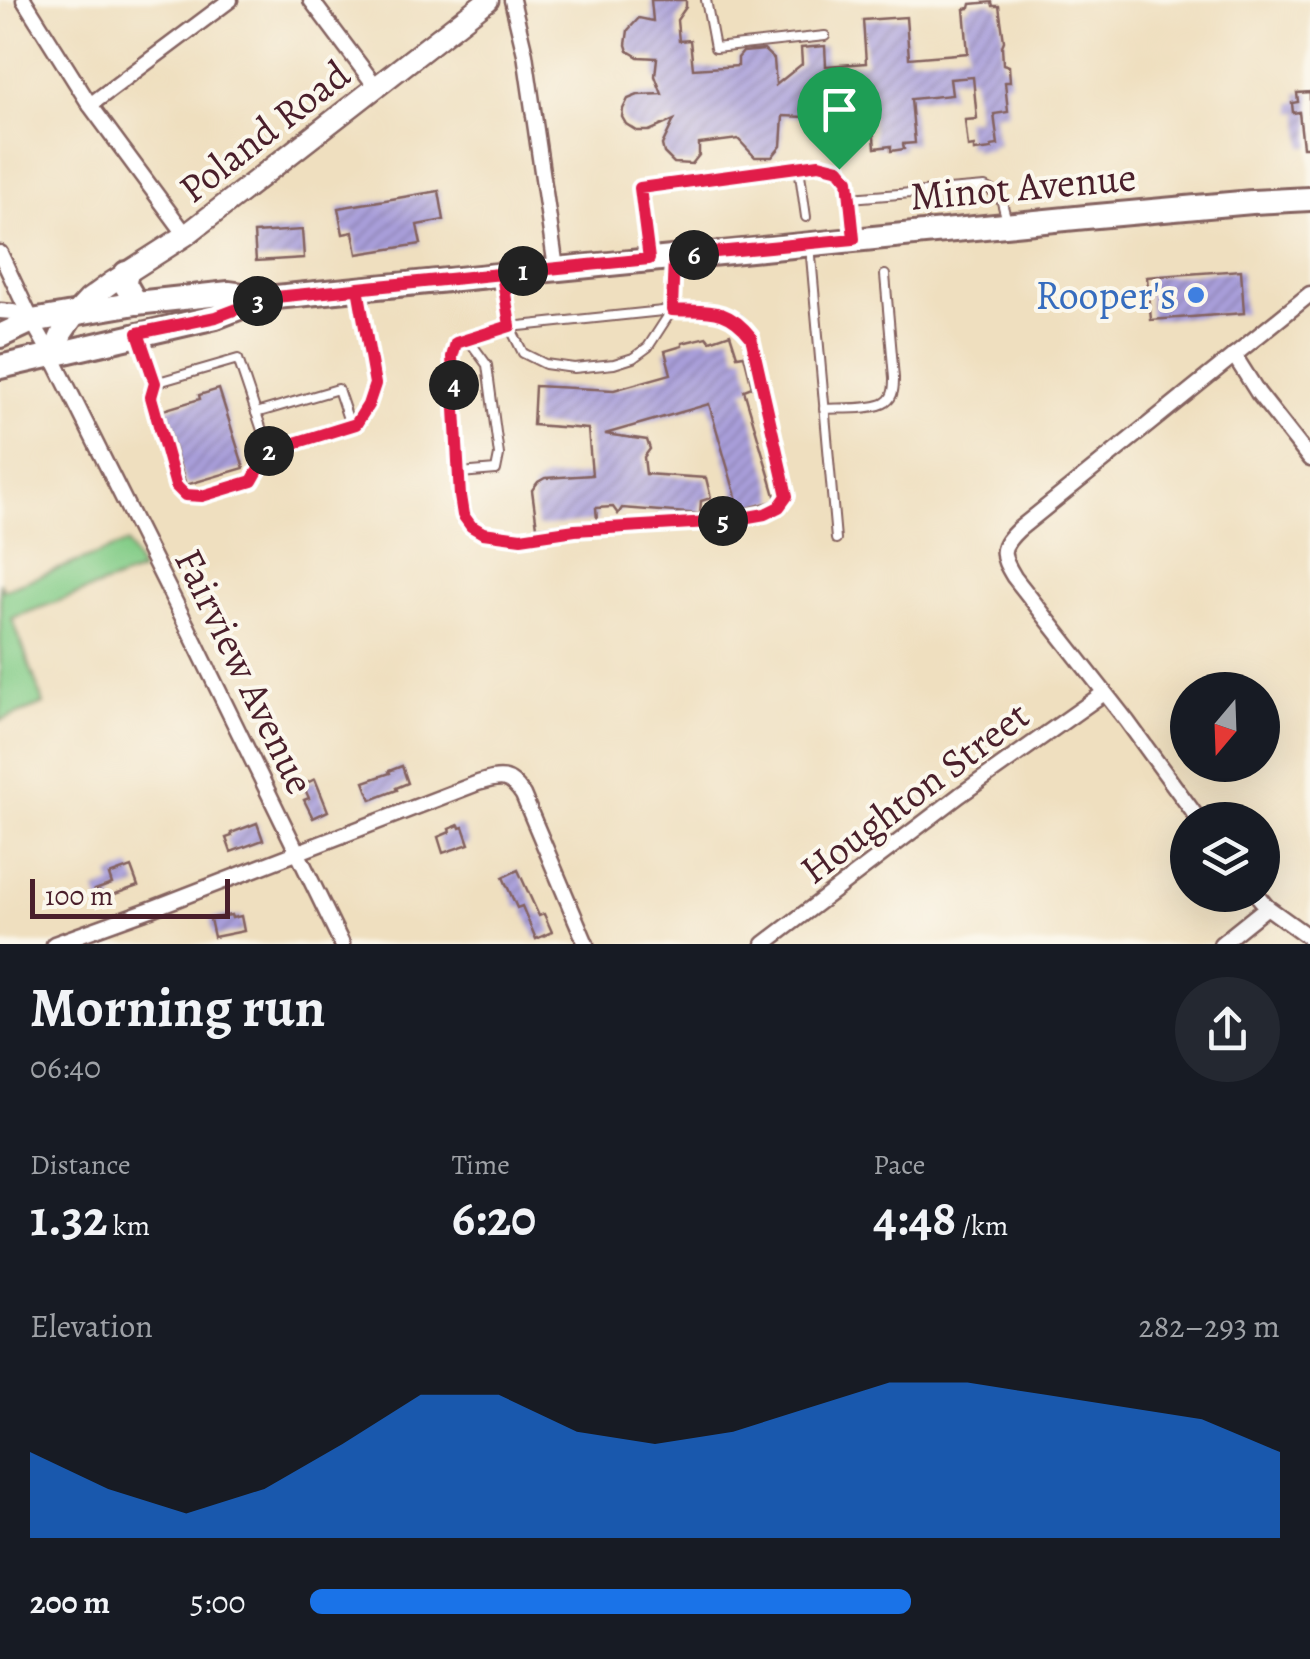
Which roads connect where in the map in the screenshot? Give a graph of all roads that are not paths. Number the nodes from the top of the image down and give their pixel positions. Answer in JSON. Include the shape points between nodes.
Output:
{"nodes":[{"id":1,"x":24,"y":0,"type":"edge"},
{"id":2,"x":230,"y":0,"type":"edge"},
{"id":3,"x":310,"y":0,"type":"edge"},
{"id":4,"x":488,"y":0,"type":"edge"},
{"id":5,"x":512,"y":0,"type":"edge"},
{"id":6,"x":706,"y":0,"type":"edge"},
{"id":7,"x":826,"y":36,"type":"dead end"},
{"id":8,"x":377,"y":88,"type":"junction"},
{"id":9,"x":90,"y":105,"type":"junction"},
{"id":10,"x":799,"y":166,"type":"junction"},
{"id":11,"x":850,"y":198,"type":"junction"},
{"id":12,"x":1310,"y":199,"type":"edge"},
{"id":13,"x":806,"y":218,"type":"dead end"},
{"id":14,"x":1008,"y":224,"type":"junction"},
{"id":15,"x":186,"y":235,"type":"junction"},
{"id":16,"x":854,"y":239,"type":"junction"},
{"id":17,"x":810,"y":244,"type":"junction"},
{"id":18,"x":0,"y":253,"type":"edge"},
{"id":19,"x":674,"y":256,"type":"junction"},
{"id":20,"x":649,"y":259,"type":"junction"},
{"id":21,"x":556,"y":268,"type":"junction"},
{"id":22,"x":126,"y":273,"type":"junction"},
{"id":23,"x":502,"y":274,"type":"junction"},
{"id":24,"x":885,"y":276,"type":"dead end"},
{"id":25,"x":358,"y":288,"type":"junction"},
{"id":26,"x":1310,"y":294,"type":"edge"},
{"id":27,"x":266,"y":298,"type":"junction"},
{"id":28,"x":136,"y":303,"type":"junction"},
{"id":29,"x":672,"y":310,"type":"junction"},
{"id":30,"x":0,"y":311,"type":"edge"},
{"id":31,"x":75,"y":314,"type":"junction"},
{"id":32,"x":32,"y":321,"type":"junction"},
{"id":33,"x":510,"y":326,"type":"junction"},
{"id":34,"x":138,"y":333,"type":"junction"},
{"id":35,"x":0,"y":336,"type":"edge"},
{"id":36,"x":468,"y":339,"type":"junction"},
{"id":37,"x":1234,"y":355,"type":"junction"},
{"id":38,"x":52,"y":356,"type":"junction"},
{"id":39,"x":0,"y":367,"type":"edge"},
{"id":40,"x":155,"y":383,"type":"junction"},
{"id":41,"x":824,"y":409,"type":"junction"},
{"id":42,"x":256,"y":413,"type":"junction"},
{"id":43,"x":350,"y":425,"type":"junction"},
{"id":44,"x":269,"y":451,"type":"junction"},
{"id":45,"x":1310,"y":459,"type":"edge"},
{"id":46,"x":460,"y":473,"type":"junction"},
{"id":47,"x":836,"y":540,"type":"dead end"},
{"id":48,"x":1104,"y":692,"type":"junction"},
{"id":49,"x":1186,"y":802,"type":"edge"},
{"id":50,"x":297,"y":854,"type":"junction"},
{"id":51,"x":1262,"y":912,"type":"edge"},
{"id":52,"x":1273,"y":912,"type":"edge"},
{"id":53,"x":1310,"y":938,"type":"edge"},
{"id":54,"x":54,"y":944,"type":"edge"},
{"id":55,"x":342,"y":944,"type":"edge"},
{"id":56,"x":586,"y":944,"type":"edge"},
{"id":57,"x":764,"y":944,"type":"edge"},
{"id":58,"x":1221,"y":944,"type":"edge"}],
"edges":[{"from":1,"to":9,"type":"street"},
{"from":2,"to":9,"type":"street"},
{"from":3,"to":8,"type":"street"},
{"from":4,"to":8,"type":"street","name":"Poland Road"},
{"from":5,"to":21,"type":"street"},
{"from":6,"to":7,"type":"lane","via":[[715,48]]},
{"from":8,"to":15,"type":"street","name":"Poland Road"},
{"from":9,"to":15,"type":"street"},
{"from":10,"to":11,"type":"lane","via":[[839,169]]},
{"from":10,"to":13,"type":"lane"},
{"from":10,"to":20,"type":"lane","via":[[640,188]]},
{"from":11,"to":14,"type":"lane","via":[[985,187],[1000,195]]},
{"from":11,"to":16,"type":"lane"},
{"from":12,"to":14,"type":"main road","name":"Minot Avenue"},
{"from":14,"to":16,"type":"main road","name":"Minot Avenue"},
{"from":15,"to":22,"type":"street","name":"Poland Road"},
{"from":16,"to":17,"type":"main road","name":"Minot Avenue"},
{"from":17,"to":19,"type":"main road","name":"Minot Avenue"},
{"from":17,"to":41,"type":"lane"},
{"from":18,"to":32,"type":"street","name":"Fairview Avenue"},
{"from":19,"to":20,"type":"main road","name":"Minot Avenue"},
{"from":19,"to":29,"type":"lane"},
{"from":20,"to":21,"type":"main road","name":"Minot Avenue"},
{"from":21,"to":23,"type":"main road","name":"Minot Avenue"},
{"from":22,"to":28,"type":"main road"},
{"from":22,"to":31,"type":"street","name":"Poland Road"},
{"from":22,"to":32,"type":"street","name":"Poland Road"},
{"from":23,"to":25,"type":"main road","name":"Minot Avenue"},
{"from":23,"to":33,"type":"lane"},
{"from":24,"to":41,"type":"lane","via":[[894,388],[876,406]]},
{"from":25,"to":27,"type":"main road","name":"Minot Avenue"},
{"from":25,"to":43,"type":"lane","via":[[375,384]]},
{"from":26,"to":37,"type":"street"},
{"from":27,"to":28,"type":"main road","name":"Minot Avenue","via":[[229,293]]},
{"from":27,"to":34,"type":"main road","name":"Minot Avenue","via":[[216,317]]},
{"from":28,"to":31,"type":"main road","name":"Minot Avenue"},
{"from":29,"to":33,"type":"lane"},
{"from":29,"to":33,"type":"lane","via":[[648,348],[633,358],[574,368],[524,353]]},
{"from":29,"to":46,"type":"lane","via":[[738,319],[751,337],[786,487],[779,507],[726,521],[502,537],[483,533],[463,515]]},
{"from":30,"to":32,"type":"street"},
{"from":31,"to":32,"type":"main road","name":"Minot Avenue"},
{"from":31,"to":38,"type":"street","name":"Poland Road"},
{"from":32,"to":35,"type":"main road","name":"Minot Avenue"},
{"from":32,"to":38,"type":"street","name":"Fairview Avenue"},
{"from":33,"to":36,"type":"lane"},
{"from":34,"to":38,"type":"main road","name":"Minot Avenue"},
{"from":34,"to":40,"type":"lane"},
{"from":36,"to":46,"type":"lane","via":[[456,343],[452,357]]},
{"from":36,"to":46,"type":"lane","via":[[487,365],[499,455],[496,470]]},
{"from":37,"to":45,"type":"street"},
{"from":37,"to":48,"type":"street","via":[[1006,542],[1004,561],[1014,577]]},
{"from":38,"to":39,"type":"main road","name":"Minot Avenue"},
{"from":38,"to":50,"type":"street","name":"Fairview Avenue"},
{"from":40,"to":42,"type":"lane","via":[[238,359]]},
{"from":40,"to":44,"type":"lane","via":[[151,397],[176,486],[185,495],[252,481]]},
{"from":41,"to":47,"type":"lane"},
{"from":42,"to":43,"type":"lane","via":[[338,389]]},
{"from":42,"to":44,"type":"lane"},
{"from":43,"to":44,"type":"lane"},
{"from":48,"to":49,"type":"street"},
{"from":48,"to":57,"type":"street","name":"Houghton Street"},
{"from":50,"to":54,"type":"street"},
{"from":50,"to":55,"type":"street","name":"Fairview Avenue"},
{"from":50,"to":56,"type":"street","via":[[505,778],[523,795]]},
{"from":51,"to":58,"type":"street"},
{"from":52,"to":53,"type":"street"}]}
